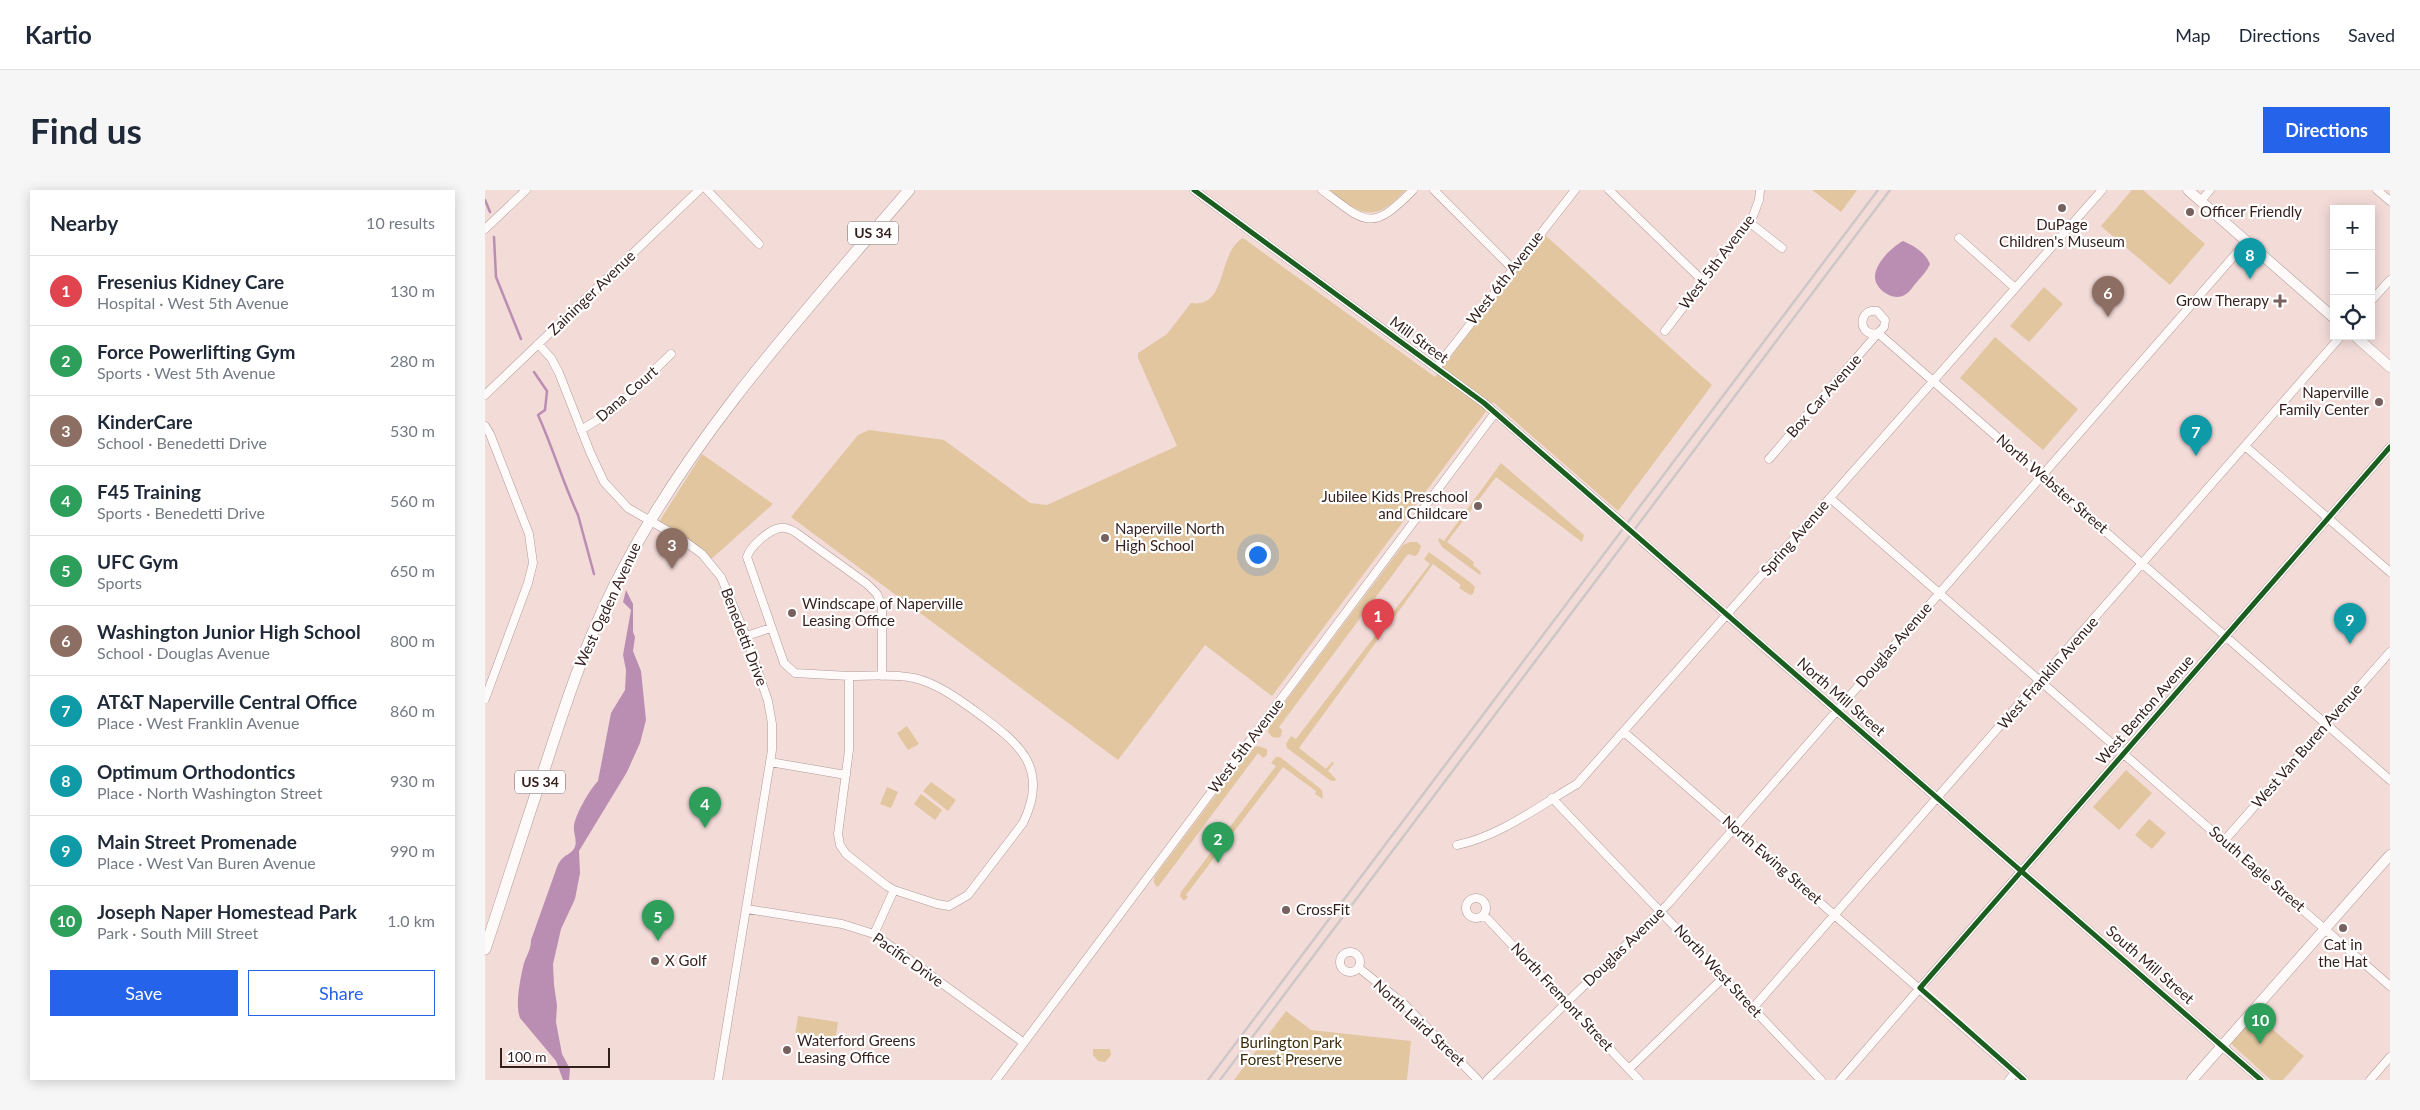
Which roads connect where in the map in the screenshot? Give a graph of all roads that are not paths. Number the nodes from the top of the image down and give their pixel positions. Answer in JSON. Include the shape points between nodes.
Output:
{"nodes":[{"id":1,"x":526,"y":190,"type":"edge"},
{"id":2,"x":699,"y":190,"type":"edge"},
{"id":3,"x":707,"y":190,"type":"edge"},
{"id":4,"x":909,"y":190,"type":"edge"},
{"id":5,"x":1194,"y":190,"type":"edge"},
{"id":6,"x":1322,"y":190,"type":"edge"},
{"id":7,"x":1413,"y":190,"type":"edge"},
{"id":8,"x":1434,"y":190,"type":"edge"},
{"id":9,"x":1575,"y":190,"type":"edge"},
{"id":10,"x":1609,"y":190,"type":"edge"},
{"id":11,"x":1760,"y":190,"type":"edge"},
{"id":12,"x":2102,"y":190,"type":"edge"},
{"id":13,"x":2188,"y":190,"type":"edge"},
{"id":14,"x":2210,"y":190,"type":"edge"},
{"id":15,"x":2377,"y":190,"type":"edge"},
{"id":16,"x":2201,"y":201,"type":"junction"},
{"id":17,"x":2390,"y":201,"type":"edge"},
{"id":18,"x":1749,"y":222,"type":"junction"},
{"id":19,"x":485,"y":229,"type":"edge"},
{"id":20,"x":1959,"y":238,"type":"dead end"},
{"id":21,"x":2247,"y":242,"type":"junction"},
{"id":22,"x":759,"y":244,"type":"dead end"},
{"id":23,"x":1782,"y":248,"type":"dead end"},
{"id":24,"x":1512,"y":268,"type":"junction"},
{"id":25,"x":2390,"y":280,"type":"edge"},
{"id":26,"x":1703,"y":282,"type":"junction"},
{"id":27,"x":2015,"y":288,"type":"junction"},
{"id":28,"x":2375,"y":297,"type":"edge"},
{"id":29,"x":2330,"y":315,"type":"edge"},
{"id":30,"x":1665,"y":331,"type":"dead end"},
{"id":31,"x":1879,"y":333,"type":"joint"},
{"id":32,"x":2338,"y":340,"type":"edge"},
{"id":33,"x":2360,"y":340,"type":"edge"},
{"id":34,"x":538,"y":344,"type":"junction"},
{"id":35,"x":671,"y":354,"type":"dead end"},
{"id":36,"x":2390,"y":367,"type":"edge"},
{"id":37,"x":1435,"y":368,"type":"junction"},
{"id":38,"x":1933,"y":380,"type":"junction"},
{"id":39,"x":485,"y":396,"type":"edge"},
{"id":40,"x":1495,"y":413,"type":"junction"},
{"id":41,"x":485,"y":426,"type":"edge"},
{"id":42,"x":581,"y":430,"type":"junction"},
{"id":43,"x":2245,"y":446,"type":"junction"},
{"id":44,"x":2390,"y":447,"type":"edge"},
{"id":45,"x":1769,"y":459,"type":"dead end"},
{"id":46,"x":2042,"y":475,"type":"junction"},
{"id":47,"x":1830,"y":498,"type":"junction"},
{"id":48,"x":2329,"y":518,"type":"junction"},
{"id":49,"x":649,"y":520,"type":"junction"},
{"id":50,"x":1620,"y":521,"type":"tunnel mouth"},
{"id":51,"x":1643,"y":542,"type":"tunnel mouth"},
{"id":52,"x":2142,"y":563,"type":"junction"},
{"id":53,"x":2390,"y":572,"type":"edge"},
{"id":54,"x":1940,"y":592,"type":"junction"},
{"id":55,"x":1727,"y":615,"type":"junction"},
{"id":56,"x":771,"y":628,"type":"junction"},
{"id":57,"x":746,"y":636,"type":"junction"},
{"id":58,"x":2226,"y":636,"type":"junction"},
{"id":59,"x":2390,"y":652,"type":"edge"},
{"id":60,"x":849,"y":676,"type":"junction"},
{"id":61,"x":882,"y":676,"type":"junction"},
{"id":62,"x":2041,"y":680,"type":"junction"},
{"id":63,"x":485,"y":699,"type":"edge"},
{"id":64,"x":1837,"y":710,"type":"junction"},
{"id":65,"x":2326,"y":724,"type":"junction"},
{"id":66,"x":1623,"y":732,"type":"junction"},
{"id":67,"x":2124,"y":753,"type":"junction"},
{"id":68,"x":770,"y":762,"type":"junction"},
{"id":69,"x":846,"y":775,"type":"junction"},
{"id":70,"x":2390,"y":780,"type":"edge"},
{"id":71,"x":1552,"y":798,"type":"junction"},
{"id":72,"x":1938,"y":798,"type":"junction"},
{"id":73,"x":1735,"y":827,"type":"junction"},
{"id":74,"x":2225,"y":841,"type":"junction"},
{"id":75,"x":1457,"y":845,"type":"dead end"},
{"id":76,"x":2390,"y":855,"type":"edge"},
{"id":77,"x":2021,"y":871,"type":"junction"},
{"id":78,"x":894,"y":890,"type":"junction"},
{"id":79,"x":747,"y":909,"type":"junction"},
{"id":80,"x":1662,"y":911,"type":"junction"},
{"id":81,"x":1484,"y":915,"type":"dead end"},
{"id":82,"x":1835,"y":915,"type":"junction"},
{"id":83,"x":2325,"y":929,"type":"junction"},
{"id":84,"x":873,"y":934,"type":"junction"},
{"id":85,"x":485,"y":949,"type":"edge"},
{"id":86,"x":1359,"y":968,"type":"dead end"},
{"id":87,"x":1723,"y":978,"type":"junction"},
{"id":88,"x":2390,"y":986,"type":"edge"},
{"id":89,"x":1919,"y":988,"type":"junction"},
{"id":90,"x":1567,"y":1003,"type":"junction"},
{"id":91,"x":1753,"y":1008,"type":"junction"},
{"id":92,"x":1024,"y":1043,"type":"junction"},
{"id":93,"x":2223,"y":1045,"type":"junction"},
{"id":94,"x":2390,"y":1057,"type":"edge"},
{"id":95,"x":1629,"y":1068,"type":"junction"},
{"id":96,"x":2016,"y":1072,"type":"junction"},
{"id":97,"x":718,"y":1080,"type":"edge"},
{"id":98,"x":996,"y":1080,"type":"edge"},
{"id":99,"x":1478,"y":1080,"type":"edge"},
{"id":100,"x":1487,"y":1080,"type":"edge"},
{"id":101,"x":1639,"y":1080,"type":"edge"},
{"id":102,"x":1821,"y":1080,"type":"edge"},
{"id":103,"x":1840,"y":1080,"type":"edge"},
{"id":104,"x":2009,"y":1080,"type":"edge"},
{"id":105,"x":2025,"y":1080,"type":"edge"},
{"id":106,"x":2192,"y":1080,"type":"edge"},
{"id":107,"x":2261,"y":1080,"type":"edge"},
{"id":108,"x":2370,"y":1080,"type":"edge"}],
"edges":[{"from":1,"to":19,"type":"street"},
{"from":2,"to":34,"type":"street","name":"Zaininger Avenue"},
{"from":3,"to":22,"type":"street"},
{"from":4,"to":49,"type":"main road","name":"West Ogden Avenue","number":"US 34","via":[[730,403],[679,472]]},
{"from":5,"to":37,"type":"street","name":"Mill Street"},
{"from":6,"to":7,"type":"street","via":[[1348,210],[1369,219],[1389,213]]},
{"from":8,"to":24,"type":"street"},
{"from":9,"to":24,"type":"street","name":"West 6th Avenue"},
{"from":10,"to":26,"type":"street"},
{"from":11,"to":18,"type":"street","name":"West 5th Avenue"},
{"from":12,"to":27,"type":"street","name":"Spring Avenue"},
{"from":13,"to":16,"type":"street"},
{"from":14,"to":16,"type":"street"},
{"from":15,"to":17,"type":"street"},
{"from":16,"to":21,"type":"street"},
{"from":18,"to":23,"type":"street"},
{"from":18,"to":26,"type":"street","name":"West 5th Avenue"},
{"from":20,"to":27,"type":"street"},
{"from":21,"to":29,"type":"street"},
{"from":21,"to":46,"type":"street","name":"Douglas Avenue"},
{"from":24,"to":37,"type":"street","name":"West 6th Avenue"},
{"from":25,"to":28,"type":"street"},
{"from":26,"to":30,"type":"street","name":"West 5th Avenue"},
{"from":27,"to":38,"type":"street","name":"Spring Avenue"},
{"from":31,"to":38,"type":"street","name":"North Webster Street"},
{"from":31,"to":45,"type":"street","name":"Box Car Avenue"},
{"from":32,"to":43,"type":"street","name":"West Franklin Avenue"},
{"from":33,"to":36,"type":"street"},
{"from":34,"to":39,"type":"street","name":"Zaininger Avenue"},
{"from":34,"to":42,"type":"street","name":"Benedetti Drive","via":[[555,364]]},
{"from":35,"to":42,"type":"street","name":"Dana Court","via":[[612,412]]},
{"from":37,"to":40,"type":"street","name":"Mill Street"},
{"from":38,"to":46,"type":"street","name":"North Webster Street"},
{"from":38,"to":47,"type":"street","name":"Spring Avenue"},
{"from":40,"to":50,"type":"street","name":"Mill Street"},
{"from":40,"to":92,"type":"street","name":"West 5th Avenue"},
{"from":41,"to":63,"type":"street","via":[[529,534],[533,562]]},
{"from":42,"to":49,"type":"street","name":"Benedetti Drive","via":[[604,482],[624,505]]},
{"from":43,"to":48,"type":"street"},
{"from":43,"to":52,"type":"street","name":"West Franklin Avenue"},
{"from":44,"to":48,"type":"street","name":"West Benton Avenue"},
{"from":46,"to":52,"type":"street","name":"North Webster Street"},
{"from":46,"to":54,"type":"street","name":"Douglas Avenue"},
{"from":47,"to":54,"type":"street","name":"South Eagle Street"},
{"from":47,"to":55,"type":"street","name":"Spring Avenue"},
{"from":48,"to":53,"type":"street"},
{"from":48,"to":58,"type":"street","name":"West Benton Avenue"},
{"from":49,"to":57,"type":"street","name":"Benedetti Drive","via":[[689,544],[710,562],[727,588]]},
{"from":49,"to":85,"type":"main road","name":"West Ogden Avenue","number":"US 34","via":[[599,616],[580,662]]},
{"from":51,"to":55,"type":"street","name":"North Mill Street"},
{"from":52,"to":58,"type":"street","name":"North Webster Street"},
{"from":52,"to":62,"type":"street","name":"West Franklin Avenue"},
{"from":54,"to":62,"type":"street","name":"South Eagle Street"},
{"from":54,"to":64,"type":"street","name":"Douglas Avenue"},
{"from":55,"to":64,"type":"street","name":"North Mill Street"},
{"from":55,"to":66,"type":"street","name":"Spring Avenue"},
{"from":56,"to":57,"type":"street"},
{"from":56,"to":60,"type":"street","via":[[790,671]]},
{"from":56,"to":61,"type":"street","via":[[747,557],[752,547],[767,535],[786,528],[877,594],[882,606]]},
{"from":57,"to":68,"type":"street","name":"Benedetti Drive","via":[[771,712]]},
{"from":58,"to":65,"type":"street","name":"North Webster Street"},
{"from":58,"to":67,"type":"street","name":"West Benton Avenue"},
{"from":59,"to":65,"type":"street","name":"West Van Buren Avenue"},
{"from":60,"to":61,"type":"street"},
{"from":60,"to":69,"type":"street","via":[[850,733]]},
{"from":61,"to":78,"type":"street","via":[[916,678],[970,708],[1019,746],[1029,763],[1033,784],[1032,801],[1023,824],[962,900],[944,906]]},
{"from":62,"to":67,"type":"street","name":"South Eagle Street"},
{"from":62,"to":72,"type":"street","name":"West Franklin Avenue"},
{"from":64,"to":72,"type":"street","name":"North Mill Street"},
{"from":64,"to":73,"type":"street","name":"Douglas Avenue"},
{"from":65,"to":70,"type":"street","name":"North Webster Street"},
{"from":65,"to":74,"type":"street","name":"West Van Buren Avenue"},
{"from":66,"to":71,"type":"street","name":"Spring Avenue","via":[[1577,784]]},
{"from":66,"to":73,"type":"street","name":"North Ewing Street"},
{"from":67,"to":74,"type":"street","name":"South Eagle Street"},
{"from":67,"to":77,"type":"street","name":"West Benton Avenue"},
{"from":68,"to":69,"type":"street"},
{"from":68,"to":79,"type":"street","name":"Benedetti Drive"},
{"from":69,"to":78,"type":"street","via":[[839,846]]},
{"from":71,"to":75,"type":"street","name":"Spring Avenue","via":[[1491,834]]},
{"from":71,"to":80,"type":"street","name":"North West Street"},
{"from":72,"to":77,"type":"street","name":"North Mill Street"},
{"from":72,"to":82,"type":"street","name":"West Franklin Avenue"},
{"from":73,"to":80,"type":"street","name":"Douglas Avenue"},
{"from":73,"to":82,"type":"street","name":"North Ewing Street"},
{"from":74,"to":83,"type":"street","name":"South Eagle Street"},
{"from":76,"to":83,"type":"street"},
{"from":77,"to":89,"type":"street","name":"West Benton Avenue"},
{"from":77,"to":93,"type":"street","name":"South Mill Street"},
{"from":78,"to":84,"type":"street"},
{"from":79,"to":84,"type":"street","name":"Pacific Drive","via":[[842,924]]},
{"from":79,"to":97,"type":"street","name":"Benedetti Drive"},
{"from":80,"to":87,"type":"street","name":"North West Street"},
{"from":80,"to":90,"type":"street","name":"Douglas Avenue"},
{"from":81,"to":90,"type":"street","name":"North Fremont Street"},
{"from":82,"to":89,"type":"street","name":"North Ewing Street"},
{"from":82,"to":91,"type":"street","name":"West Franklin Avenue"},
{"from":83,"to":88,"type":"street","name":"South Eagle Street"},
{"from":83,"to":93,"type":"street"},
{"from":84,"to":92,"type":"street","name":"Pacific Drive"},
{"from":86,"to":99,"type":"street","name":"North Laird Street","via":[[1404,1004]]},
{"from":87,"to":91,"type":"street","name":"North West Street"},
{"from":87,"to":95,"type":"street"},
{"from":89,"to":96,"type":"street","name":"North Ewing Street"},
{"from":89,"to":103,"type":"street","name":"West Benton Avenue"},
{"from":90,"to":95,"type":"street","name":"North Fremont Street"},
{"from":90,"to":100,"type":"street","name":"Douglas Avenue"},
{"from":91,"to":102,"type":"street","name":"North West Street"},
{"from":92,"to":98,"type":"street","name":"West 5th Avenue"},
{"from":93,"to":106,"type":"street"},
{"from":93,"to":107,"type":"street","name":"South Mill Street"},
{"from":94,"to":108,"type":"street"},
{"from":95,"to":101,"type":"street","name":"North Fremont Street"},
{"from":96,"to":104,"type":"street"},
{"from":96,"to":105,"type":"street","name":"North Ewing Street"}]}
